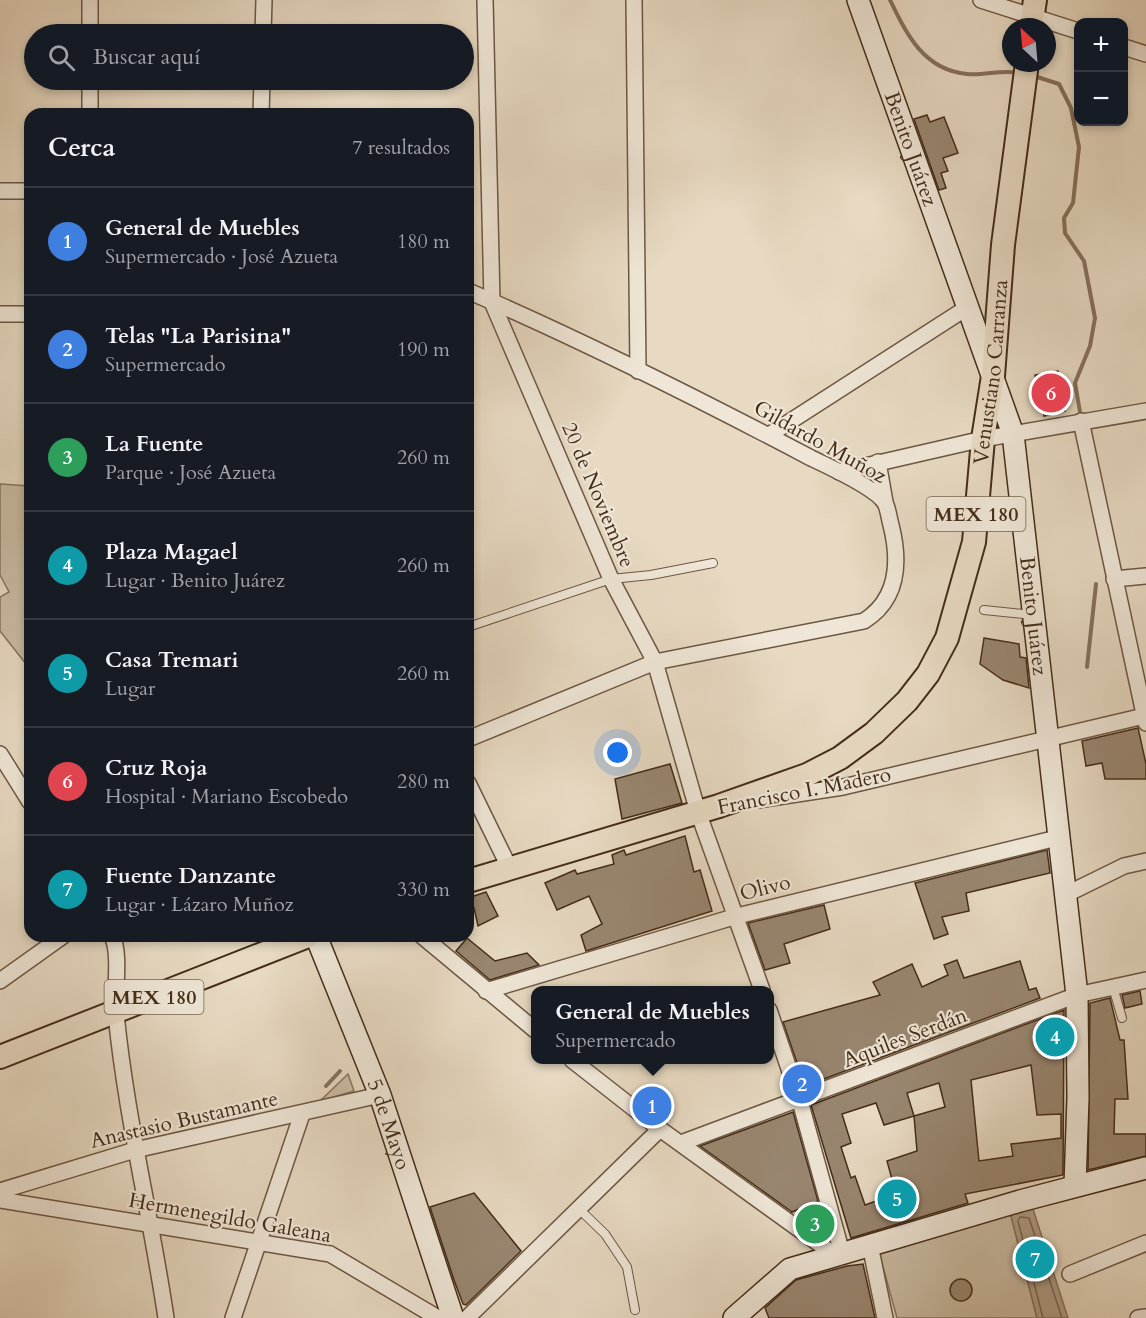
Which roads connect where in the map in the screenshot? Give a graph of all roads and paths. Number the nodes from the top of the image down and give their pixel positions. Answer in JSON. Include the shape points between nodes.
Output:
{"nodes":[{"id":1,"x":90,"y":0,"type":"edge"},
{"id":2,"x":264,"y":0,"type":"edge"},
{"id":3,"x":485,"y":0,"type":"edge"},
{"id":4,"x":634,"y":0,"type":"edge"},
{"id":5,"x":858,"y":0,"type":"edge"},
{"id":6,"x":981,"y":0,"type":"edge"},
{"id":7,"x":1033,"y":14,"type":"edge"},
{"id":8,"x":90,"y":24,"type":"edge"},
{"id":9,"x":263,"y":24,"type":"edge"},
{"id":10,"x":1074,"y":30,"type":"edge"},
{"id":11,"x":1128,"y":47,"type":"edge"},
{"id":12,"x":1146,"y":54,"type":"edge"},
{"id":13,"x":1026,"y":72,"type":"edge"},
{"id":14,"x":90,"y":90,"type":"edge"},
{"id":15,"x":262,"y":90,"type":"edge"},
{"id":16,"x":90,"y":108,"type":"edge"},
{"id":17,"x":261,"y":108,"type":"edge"},
{"id":18,"x":0,"y":191,"type":"edge"},
{"id":19,"x":24,"y":191,"type":"edge"},
{"id":20,"x":474,"y":294,"type":"edge"},
{"id":21,"x":492,"y":302,"type":"junction"},
{"id":22,"x":1000,"y":302,"type":"junction"},
{"id":23,"x":968,"y":307,"type":"junction"},
{"id":24,"x":0,"y":314,"type":"edge"},
{"id":25,"x":24,"y":314,"type":"edge"},
{"id":26,"x":638,"y":371,"type":"junction"},
{"id":27,"x":993,"y":376,"type":"junction"},
{"id":28,"x":1146,"y":411,"type":"edge"},
{"id":29,"x":1081,"y":421,"type":"junction"},
{"id":30,"x":1012,"y":434,"type":"junction"},
{"id":31,"x":769,"y":435,"type":"junction"},
{"id":32,"x":983,"y":439,"type":"junction"},
{"id":33,"x":879,"y":462,"type":"junction"},
{"id":34,"x":839,"y":472,"type":"junction"},
{"id":35,"x":885,"y":502,"type":"junction"},
{"id":36,"x":713,"y":563,"type":"dead end"},
{"id":37,"x":1146,"y":576,"type":"edge"},
{"id":38,"x":611,"y":579,"type":"junction"},
{"id":39,"x":1114,"y":579,"type":"junction"},
{"id":40,"x":984,"y":610,"type":"dead end"},
{"id":41,"x":1035,"y":615,"type":"junction"},
{"id":42,"x":474,"y":625,"type":"edge"},
{"id":43,"x":655,"y":662,"type":"junction"},
{"id":44,"x":1145,"y":720,"type":"edge"},
{"id":45,"x":474,"y":737,"type":"edge"},
{"id":46,"x":1047,"y":738,"type":"junction"},
{"id":47,"x":1,"y":760,"type":"edge"},
{"id":48,"x":24,"y":793,"type":"edge"},
{"id":49,"x":474,"y":795,"type":"edge"},
{"id":50,"x":709,"y":809,"type":"junction"},
{"id":51,"x":1057,"y":838,"type":"junction"},
{"id":52,"x":1146,"y":861,"type":"edge"},
{"id":53,"x":509,"y":867,"type":"junction"},
{"id":54,"x":474,"y":879,"type":"edge"},
{"id":55,"x":1065,"y":895,"type":"junction"},
{"id":56,"x":737,"y":916,"type":"junction"},
{"id":57,"x":55,"y":942,"type":"edge"},
{"id":58,"x":112,"y":942,"type":"edge"},
{"id":59,"x":293,"y":942,"type":"edge"},
{"id":60,"x":318,"y":942,"type":"edge"},
{"id":61,"x":429,"y":942,"type":"edge"},
{"id":62,"x":1146,"y":980,"type":"edge"},
{"id":63,"x":0,"y":981,"type":"edge"},
{"id":64,"x":761,"y":986,"type":"edge"},
{"id":65,"x":1113,"y":987,"type":"junction"},
{"id":66,"x":486,"y":992,"type":"junction"},
{"id":67,"x":1077,"y":995,"type":"junction"},
{"id":68,"x":116,"y":1012,"type":"junction"},
{"id":69,"x":1122,"y":1018,"type":"dead end"},
{"id":70,"x":774,"y":1025,"type":"edge"},
{"id":71,"x":531,"y":1027,"type":"edge"},
{"id":72,"x":0,"y":1057,"type":"edge"},
{"id":73,"x":578,"y":1064,"type":"edge"},
{"id":74,"x":380,"y":1095,"type":"junction"},
{"id":75,"x":800,"y":1101,"type":"junction"},
{"id":76,"x":302,"y":1114,"type":"junction"},
{"id":77,"x":660,"y":1129,"type":"junction"},
{"id":78,"x":681,"y":1143,"type":"junction"},
{"id":79,"x":135,"y":1150,"type":"junction"},
{"id":80,"x":1146,"y":1168,"type":"edge"},
{"id":81,"x":1075,"y":1185,"type":"junction"},
{"id":82,"x":0,"y":1191,"type":"edge"},
{"id":83,"x":0,"y":1200,"type":"edge"},
{"id":84,"x":579,"y":1209,"type":"junction"},
{"id":85,"x":153,"y":1226,"type":"junction"},
{"id":86,"x":261,"y":1240,"type":"junction"},
{"id":87,"x":1146,"y":1242,"type":"edge"},
{"id":88,"x":870,"y":1245,"type":"junction"},
{"id":89,"x":839,"y":1254,"type":"junction"},
{"id":90,"x":1070,"y":1274,"type":"dead end"},
{"id":91,"x":635,"y":1310,"type":"dead end"},
{"id":92,"x":1146,"y":1317,"type":"edge"},
{"id":93,"x":166,"y":1318,"type":"edge"},
{"id":94,"x":233,"y":1318,"type":"edge"},
{"id":95,"x":438,"y":1318,"type":"edge"},
{"id":96,"x":453,"y":1318,"type":"edge"},
{"id":97,"x":467,"y":1318,"type":"edge"},
{"id":98,"x":734,"y":1318,"type":"edge"},
{"id":99,"x":885,"y":1318,"type":"edge"},
{"id":100,"x":1138,"y":1318,"type":"edge"}],
"edges":[{"from":1,"to":8,"type":"street"},
{"from":2,"to":9,"type":"street"},
{"from":3,"to":21,"type":"street","name":"20 de Noviembre"},
{"from":4,"to":26,"type":"street"},
{"from":5,"to":23,"type":"street","name":"Benito Juárez"},
{"from":6,"to":7,"type":"street"},
{"from":7,"to":10,"type":"street"},
{"from":11,"to":12,"type":"street"},
{"from":13,"to":22,"type":"main road","name":"Venustiano Carranza","number":"MEX 180","via":[[1003,246]]},
{"from":14,"to":16,"type":"street"},
{"from":15,"to":17,"type":"street"},
{"from":18,"to":19,"type":"street"},
{"from":20,"to":21,"type":"street","name":"Gildardo Muñoz"},
{"from":21,"to":26,"type":"street","name":"Gildardo Muñoz"},
{"from":21,"to":38,"type":"street","name":"20 de Noviembre"},
{"from":22,"to":23,"type":"street","via":[[989,308]]},
{"from":22,"to":27,"type":"main road","name":"Venustiano Carranza","number":"MEX 180"},
{"from":23,"to":27,"type":"street","name":"Benito Juárez"},
{"from":23,"to":31,"type":"street"},
{"from":24,"to":25,"type":"street"},
{"from":26,"to":31,"type":"street","name":"Gildardo Muñoz"},
{"from":27,"to":30,"type":"street","name":"Benito Juárez"},
{"from":27,"to":32,"type":"main road","name":"Venustiano Carranza","number":"MEX 180"},
{"from":28,"to":29,"type":"street"},
{"from":29,"to":30,"type":"street"},
{"from":29,"to":39,"type":"street"},
{"from":30,"to":32,"type":"street"},
{"from":30,"to":41,"type":"street","name":"Benito Juárez"},
{"from":31,"to":34,"type":"street","name":"Gildardo Muñoz"},
{"from":32,"to":33,"type":"street"},
{"from":32,"to":50,"type":"main road","name":"Venustiano Carranza","number":"MEX 180","via":[[974,542],[947,638],[928,674],[874,733],[840,758],[807,775]]},
{"from":33,"to":34,"type":"street"},
{"from":33,"to":35,"type":"street"},
{"from":34,"to":35,"type":"street","name":"Gildardo Muñoz"},
{"from":35,"to":43,"type":"street","name":"Gildardo Muñoz","via":[[898,556],[888,595],[877,613],[864,621]]},
{"from":36,"to":38,"type":"lane"},
{"from":37,"to":39,"type":"street"},
{"from":38,"to":42,"type":"lane"},
{"from":38,"to":43,"type":"street","name":"20 de Noviembre"},
{"from":39,"to":44,"type":"street"},
{"from":40,"to":41,"type":"lane"},
{"from":41,"to":46,"type":"street","name":"Benito Juárez"},
{"from":43,"to":45,"type":"street","name":"Gildardo Muñoz"},
{"from":43,"to":50,"type":"street","name":"20 de Noviembre"},
{"from":44,"to":46,"type":"street","name":"Francisco I. Madero"},
{"from":46,"to":50,"type":"street","name":"Francisco I. Madero","via":[[843,788]]},
{"from":46,"to":51,"type":"street","name":"Benito Juárez"},
{"from":47,"to":48,"type":"street"},
{"from":49,"to":53,"type":"street"},
{"from":50,"to":53,"type":"main road","name":"Francisco I. Madero","number":"MEX 180"},
{"from":50,"to":56,"type":"street","name":"20 de Noviembre"},
{"from":51,"to":55,"type":"street","name":"Benito Juárez"},
{"from":51,"to":56,"type":"street","name":"Olivo"},
{"from":52,"to":55,"type":"street","via":[[1124,866]]},
{"from":53,"to":54,"type":"main road","name":"Francisco I. Madero","number":"MEX 180"},
{"from":55,"to":67,"type":"street","name":"Benito Juárez"},
{"from":56,"to":64,"type":"street","name":"20 de Noviembre"},
{"from":56,"to":66,"type":"street","name":"Olivo"},
{"from":57,"to":63,"type":"street"},
{"from":58,"to":68,"type":"street"},
{"from":59,"to":68,"type":"main road","number":"MEX 180"},
{"from":60,"to":74,"type":"street","name":"5 de Mayo"},
{"from":61,"to":66,"type":"street"},
{"from":62,"to":65,"type":"street","name":"Aquiles Serdán"},
{"from":65,"to":67,"type":"street","name":"Aquiles Serdán"},
{"from":65,"to":69,"type":"lane"},
{"from":66,"to":71,"type":"street"},
{"from":67,"to":75,"type":"street","name":"Aquiles Serdán"},
{"from":67,"to":81,"type":"street","name":"Benito Juárez"},
{"from":68,"to":72,"type":"main road","number":"MEX 180"},
{"from":68,"to":79,"type":"street"},
{"from":70,"to":75,"type":"street"},
{"from":73,"to":77,"type":"street"},
{"from":74,"to":76,"type":"street","name":"Anastasio Bustamante"},
{"from":74,"to":96,"type":"street","name":"5 de Mayo"},
{"from":75,"to":78,"type":"street","name":"Aquiles Serdán"},
{"from":75,"to":89,"type":"street"},
{"from":76,"to":79,"type":"street","name":"Anastasio Bustamante"},
{"from":76,"to":86,"type":"street"},
{"from":77,"to":78,"type":"street"},
{"from":77,"to":84,"type":"street"},
{"from":78,"to":89,"type":"street"},
{"from":79,"to":82,"type":"street","name":"Anastasio Bustamante"},
{"from":79,"to":85,"type":"street"},
{"from":80,"to":81,"type":"street"},
{"from":81,"to":88,"type":"street"},
{"from":83,"to":85,"type":"street","name":"Hermenegildo Galeana"},
{"from":84,"to":91,"type":"lane","via":[[605,1234],[627,1268]]},
{"from":84,"to":97,"type":"street"},
{"from":85,"to":86,"type":"street","name":"Hermenegildo Galeana"},
{"from":85,"to":93,"type":"street"},
{"from":86,"to":94,"type":"street"},
{"from":86,"to":95,"type":"street","name":"Hermenegildo Galeana","via":[[330,1254]]},
{"from":87,"to":90,"type":"street"},
{"from":88,"to":89,"type":"street"},
{"from":88,"to":99,"type":"street"},
{"from":89,"to":98,"type":"street","via":[[790,1269]]},
{"from":92,"to":100,"type":"street"}]}
